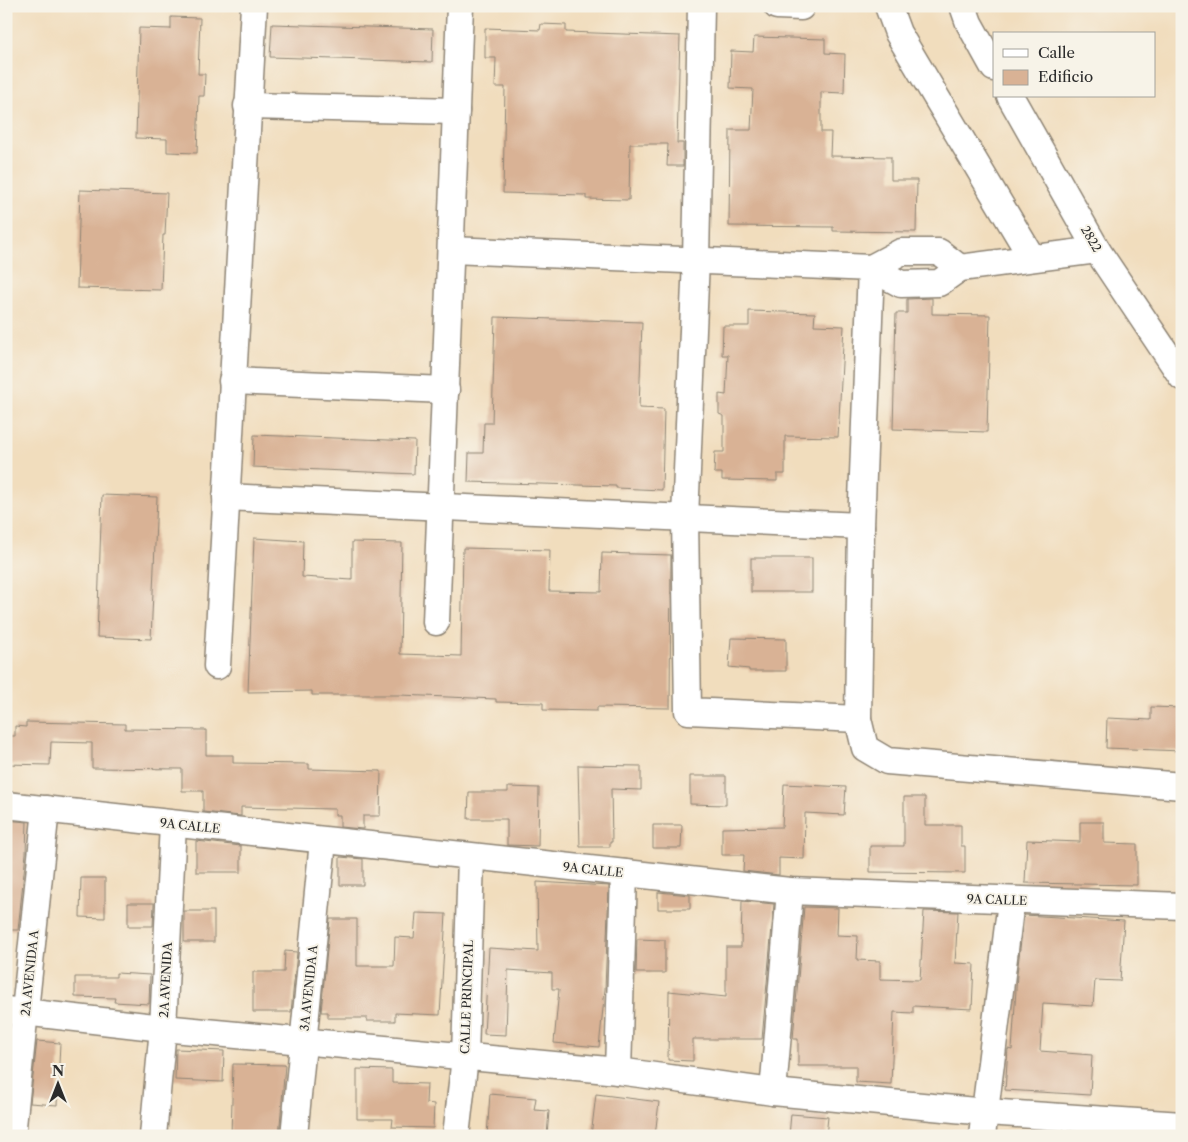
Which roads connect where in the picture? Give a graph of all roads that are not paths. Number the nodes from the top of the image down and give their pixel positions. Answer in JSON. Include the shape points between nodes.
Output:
{"nodes":[{"id":1,"x":254,"y":6,"type":"edge"},
{"id":2,"x":460,"y":6,"type":"edge"},
{"id":3,"x":701,"y":6,"type":"edge"},
{"id":4,"x":888,"y":6,"type":"edge"},
{"id":5,"x":963,"y":6,"type":"edge"},
{"id":6,"x":993,"y":66,"type":"edge"},
{"id":7,"x":1011,"y":98,"type":"edge"},
{"id":8,"x":247,"y":106,"type":"junction"},
{"id":9,"x":456,"y":111,"type":"junction"},
{"id":10,"x":451,"y":250,"type":"junction"},
{"id":11,"x":1097,"y":250,"type":"junction"},
{"id":12,"x":1032,"y":258,"type":"junction"},
{"id":13,"x":696,"y":260,"type":"junction"},
{"id":14,"x":871,"y":268,"type":"junction"},
{"id":15,"x":1182,"y":377,"type":"edge"},
{"id":16,"x":232,"y":381,"type":"junction"},
{"id":17,"x":446,"y":390,"type":"junction"},
{"id":18,"x":226,"y":498,"type":"junction"},
{"id":19,"x":441,"y":507,"type":"junction"},
{"id":20,"x":685,"y":518,"type":"junction"},
{"id":21,"x":861,"y":526,"type":"junction"},
{"id":22,"x":436,"y":622,"type":"dead end"},
{"id":23,"x":217,"y":666,"type":"dead end"},
{"id":24,"x":858,"y":719,"type":"junction"},
{"id":25,"x":1182,"y":786,"type":"edge"},
{"id":26,"x":6,"y":805,"type":"edge"},
{"id":27,"x":46,"y":809,"type":"junction"},
{"id":28,"x":173,"y":824,"type":"junction"},
{"id":29,"x":323,"y":841,"type":"junction"},
{"id":30,"x":471,"y":857,"type":"junction"},
{"id":31,"x":624,"y":873,"type":"junction"},
{"id":32,"x":790,"y":891,"type":"junction"},
{"id":33,"x":1011,"y":901,"type":"junction"},
{"id":34,"x":1182,"y":906,"type":"edge"},
{"id":35,"x":16,"y":1011,"type":"edge"},
{"id":36,"x":164,"y":1028,"type":"junction"},
{"id":37,"x":304,"y":1042,"type":"junction"},
{"id":38,"x":465,"y":1057,"type":"junction"},
{"id":39,"x":618,"y":1070,"type":"junction"},
{"id":40,"x":773,"y":1092,"type":"junction"},
{"id":41,"x":984,"y":1124,"type":"edge"},
{"id":42,"x":1182,"y":1125,"type":"edge"},
{"id":43,"x":12,"y":1136,"type":"edge"},
{"id":44,"x":153,"y":1136,"type":"edge"},
{"id":45,"x":294,"y":1136,"type":"edge"},
{"id":46,"x":456,"y":1136,"type":"edge"}],
"edges":[{"from":1,"to":8,"type":"street"},
{"from":2,"to":9,"type":"street"},
{"from":3,"to":13,"type":"street"},
{"from":4,"to":12,"type":"street","via":[[898,33]]},
{"from":5,"to":6,"type":"street"},
{"from":7,"to":11,"type":"street","name":"2822"},
{"from":8,"to":9,"type":"street"},
{"from":8,"to":16,"type":"street"},
{"from":9,"to":10,"type":"street"},
{"from":10,"to":13,"type":"street"},
{"from":10,"to":17,"type":"street"},
{"from":11,"to":12,"type":"street"},
{"from":11,"to":15,"type":"street","name":"2822"},
{"from":12,"to":14,"type":"street","via":[[960,268],[940,283],[901,284]]},
{"from":13,"to":14,"type":"street"},
{"from":13,"to":20,"type":"street"},
{"from":14,"to":21,"type":"street"},
{"from":16,"to":17,"type":"street"},
{"from":16,"to":18,"type":"street"},
{"from":17,"to":19,"type":"street"},
{"from":18,"to":19,"type":"street"},
{"from":18,"to":23,"type":"street"},
{"from":19,"to":20,"type":"street"},
{"from":19,"to":22,"type":"street"},
{"from":20,"to":21,"type":"street"},
{"from":20,"to":24,"type":"street","via":[[688,711]]},
{"from":21,"to":24,"type":"street"},
{"from":24,"to":25,"type":"street","via":[[865,748],[887,761]]},
{"from":26,"to":27,"type":"street","name":"9A CALLE"},
{"from":27,"to":28,"type":"street","name":"9A CALLE"},
{"from":27,"to":35,"type":"street","name":"2A AVENIDA A"},
{"from":28,"to":29,"type":"street","name":"9A CALLE"},
{"from":28,"to":36,"type":"street","name":"2A AVENIDA"},
{"from":29,"to":30,"type":"street","name":"9A CALLE"},
{"from":29,"to":37,"type":"street","name":"3A AVENIDA A"},
{"from":30,"to":31,"type":"street","name":"9A CALLE"},
{"from":30,"to":38,"type":"street","name":"CALLE PRINCIPAL"},
{"from":31,"to":32,"type":"street","name":"9A CALLE"},
{"from":31,"to":39,"type":"street"},
{"from":32,"to":33,"type":"street","name":"9A CALLE"},
{"from":32,"to":40,"type":"street"},
{"from":33,"to":34,"type":"street","name":"9A CALLE"},
{"from":33,"to":41,"type":"street"},
{"from":35,"to":36,"type":"street"},
{"from":35,"to":43,"type":"street","name":"2A AVENIDA A"},
{"from":36,"to":37,"type":"street"},
{"from":36,"to":44,"type":"street","name":"2A AVENIDA"},
{"from":37,"to":38,"type":"street"},
{"from":37,"to":45,"type":"street","name":"3A AVENIDA A"},
{"from":38,"to":39,"type":"street"},
{"from":38,"to":46,"type":"street","name":"CALLE PRINCIPAL"},
{"from":39,"to":40,"type":"street"},
{"from":40,"to":41,"type":"street"},
{"from":41,"to":42,"type":"street"}]}
